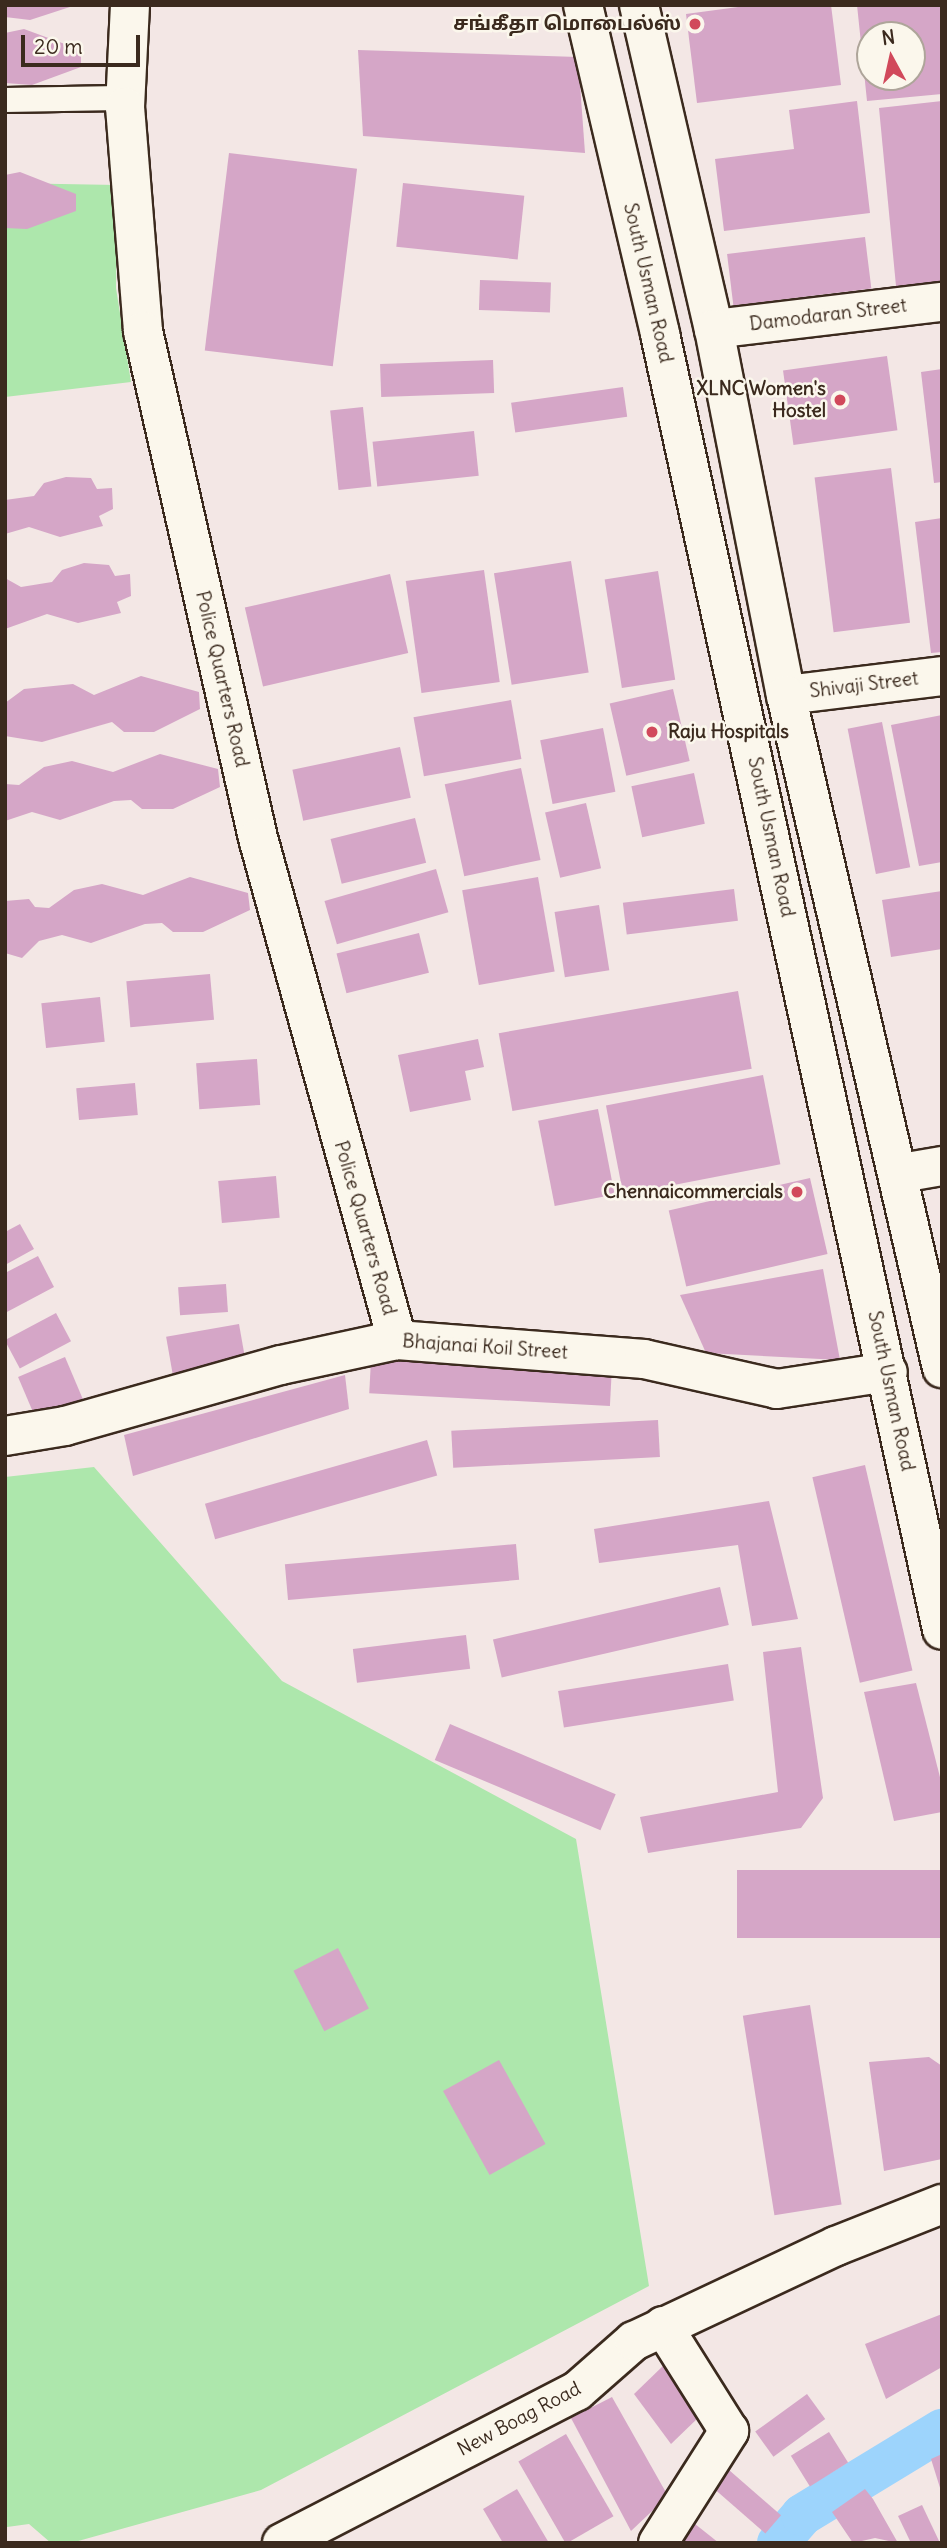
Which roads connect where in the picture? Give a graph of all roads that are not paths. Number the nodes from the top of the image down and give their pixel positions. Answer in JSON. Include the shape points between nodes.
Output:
{"nodes":[{"id":1,"x":130,"y":5,"type":"edge"},
{"id":2,"x":583,"y":5,"type":"edge"},
{"id":3,"x":604,"y":5,"type":"edge"},
{"id":4,"x":639,"y":5,"type":"edge"},
{"id":5,"x":5,"y":100,"type":"edge"},
{"id":6,"x":125,"y":107,"type":"junction"},
{"id":7,"x":942,"y":302,"type":"edge"},
{"id":8,"x":714,"y":329,"type":"junction"},
{"id":9,"x":942,"y":676,"type":"edge"},
{"id":10,"x":786,"y":695,"type":"junction"},
{"id":11,"x":942,"y":1166,"type":"edge"},
{"id":12,"x":901,"y":1173,"type":"junction"},
{"id":13,"x":397,"y":1340,"type":"junction"},
{"id":14,"x":942,"y":1368,"type":"edge"},
{"id":15,"x":888,"y":1372,"type":"junction"},
{"id":16,"x":5,"y":1436,"type":"edge"},
{"id":17,"x":942,"y":1547,"type":"edge"},
{"id":18,"x":942,"y":1630,"type":"edge"},
{"id":19,"x":942,"y":2204,"type":"edge"},
{"id":20,"x":663,"y":2326,"type":"junction"},
{"id":21,"x":282,"y":2543,"type":"edge"},
{"id":22,"x":658,"y":2543,"type":"edge"}],
"edges":[{"from":1,"to":6,"type":"main road","name":"Police Quarters Road"},
{"from":2,"to":15,"type":"main road","name":"South Usman Road"},
{"from":3,"to":17,"type":"main road","via":[[623,64]]},
{"from":4,"to":8,"type":"main road"},
{"from":5,"to":6,"type":"lane","via":[[120,98]]},
{"from":6,"to":13,"type":"main road","name":"Police Quarters Road","via":[[143,331],[258,838]]},
{"from":7,"to":8,"type":"main road","name":"Damodaran Street"},
{"from":8,"to":10,"type":"main road"},
{"from":9,"to":10,"type":"main road","name":"Shivaji Street"},
{"from":10,"to":12,"type":"main road"},
{"from":11,"to":12,"type":"main road"},
{"from":12,"to":14,"type":"main road"},
{"from":13,"to":15,"type":"main road","name":"Bhajanai Koil Street","via":[[644,1359],[777,1389]]},
{"from":13,"to":16,"type":"main road","name":"Bhajanai Koil Street","via":[[281,1365],[65,1426]]},
{"from":15,"to":18,"type":"main road","name":"South Usman Road"},
{"from":19,"to":20,"type":"main road","name":"New Boag Road"},
{"from":20,"to":21,"type":"main road","name":"New Boag Road","via":[[634,2341],[577,2391]]},
{"from":20,"to":22,"type":"main road","via":[[729,2431]]}]}
